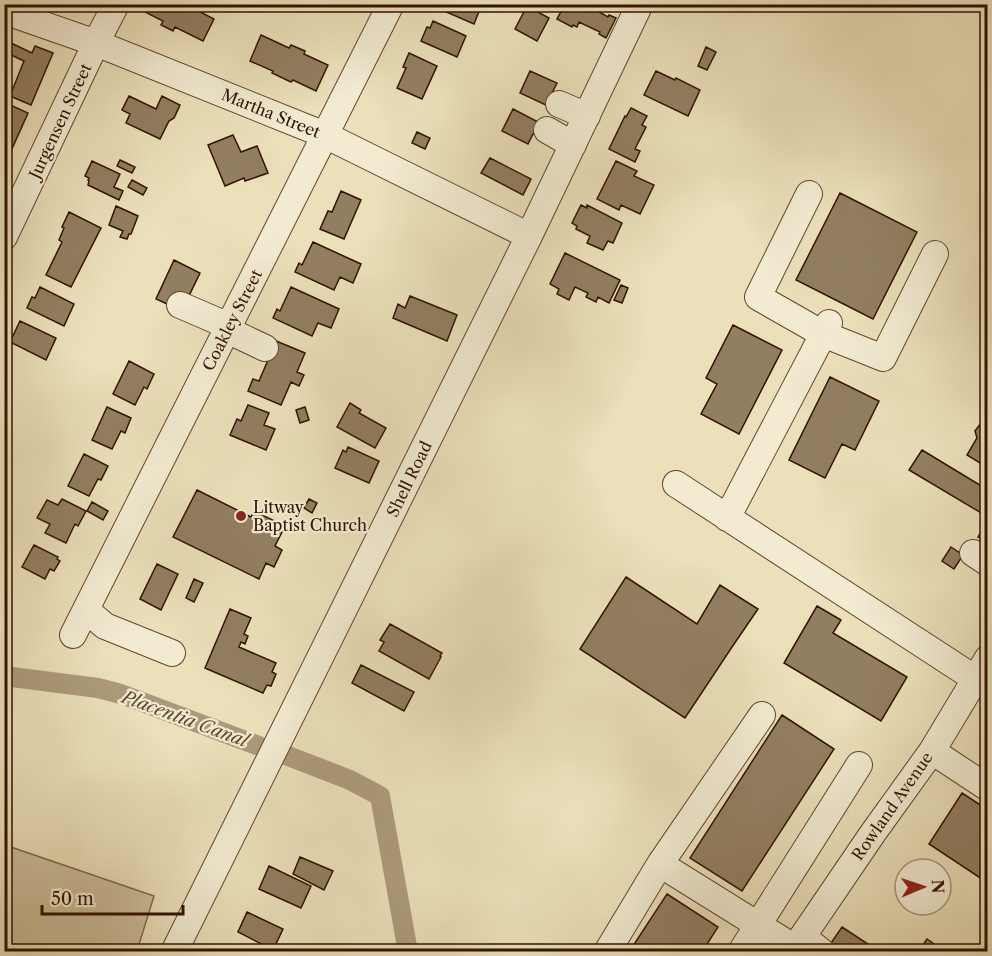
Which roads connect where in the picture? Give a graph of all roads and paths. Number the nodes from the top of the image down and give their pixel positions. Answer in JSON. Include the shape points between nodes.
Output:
{"nodes":[{"id":1,"x":117,"y":4,"type":"edge"},
{"id":2,"x":391,"y":4,"type":"edge"},
{"id":3,"x":640,"y":4,"type":"edge"},
{"id":4,"x":4,"y":11,"type":"edge"},
{"id":5,"x":96,"y":43,"type":"junction"},
{"id":6,"x":559,"y":104,"type":"dead end"},
{"id":7,"x":586,"y":116,"type":"junction"},
{"id":8,"x":547,"y":130,"type":"dead end"},
{"id":9,"x":326,"y":135,"type":"junction"},
{"id":10,"x":573,"y":145,"type":"junction"},
{"id":11,"x":809,"y":194,"type":"dead end"},
{"id":12,"x":529,"y":236,"type":"junction"},
{"id":13,"x":4,"y":237,"type":"edge"},
{"id":14,"x":934,"y":254,"type":"dead end"},
{"id":15,"x":180,"y":305,"type":"dead end"},
{"id":16,"x":228,"y":328,"type":"junction"},
{"id":17,"x":826,"y":329,"type":"junction"},
{"id":18,"x":265,"y":348,"type":"dead end"},
{"id":19,"x":675,"y":484,"type":"dead end"},
{"id":20,"x":727,"y":518,"type":"junction"},
{"id":21,"x":86,"y":610,"type":"junction"},
{"id":22,"x":73,"y":635,"type":"dead end"},
{"id":23,"x":172,"y":653,"type":"dead end"},
{"id":24,"x":979,"y":681,"type":"edge"},
{"id":25,"x":762,"y":715,"type":"dead end"},
{"id":26,"x":932,"y":751,"type":"junction"},
{"id":27,"x":859,"y":765,"type":"dead end"},
{"id":28,"x":987,"y":788,"type":"edge"},
{"id":29,"x":660,"y":864,"type":"junction"},
{"id":30,"x":759,"y":925,"type":"junction"},
{"id":31,"x":803,"y":947,"type":"edge"},
{"id":32,"x":174,"y":951,"type":"edge"},
{"id":33,"x":607,"y":951,"type":"edge"},
{"id":34,"x":741,"y":951,"type":"edge"}],
"edges":[{"from":1,"to":5,"type":"street","name":"Jurgensen Street"},
{"from":2,"to":9,"type":"street","name":"Coakley Street"},
{"from":3,"to":7,"type":"street","name":"Shell Road"},
{"from":4,"to":5,"type":"street","name":"Martha Street"},
{"from":5,"to":9,"type":"street","name":"Martha Street"},
{"from":5,"to":13,"type":"street","name":"Jurgensen Street"},
{"from":6,"to":7,"type":"street"},
{"from":7,"to":10,"type":"street","name":"Shell Road"},
{"from":8,"to":10,"type":"street"},
{"from":9,"to":12,"type":"street","name":"Martha Street"},
{"from":9,"to":16,"type":"street","name":"Coakley Street"},
{"from":10,"to":12,"type":"street","name":"Shell Road"},
{"from":11,"to":17,"type":"street","via":[[758,297]]},
{"from":12,"to":32,"type":"street","name":"Shell Road"},
{"from":14,"to":17,"type":"street","via":[[883,358]]},
{"from":15,"to":16,"type":"street"},
{"from":16,"to":18,"type":"street"},
{"from":16,"to":21,"type":"street","name":"Coakley Street"},
{"from":17,"to":20,"type":"street"},
{"from":19,"to":20,"type":"street"},
{"from":20,"to":24,"type":"street"},
{"from":21,"to":22,"type":"street","name":"Coakley Street"},
{"from":21,"to":23,"type":"street","via":[[105,626]]},
{"from":24,"to":26,"type":"street","name":"Rowland Avenue"},
{"from":25,"to":29,"type":"street"},
{"from":26,"to":28,"type":"street"},
{"from":26,"to":31,"type":"street","name":"Rowland Avenue","via":[[873,833]]},
{"from":27,"to":30,"type":"street"},
{"from":29,"to":30,"type":"street"},
{"from":29,"to":33,"type":"street"},
{"from":30,"to":31,"type":"street"},
{"from":30,"to":34,"type":"street"}]}
